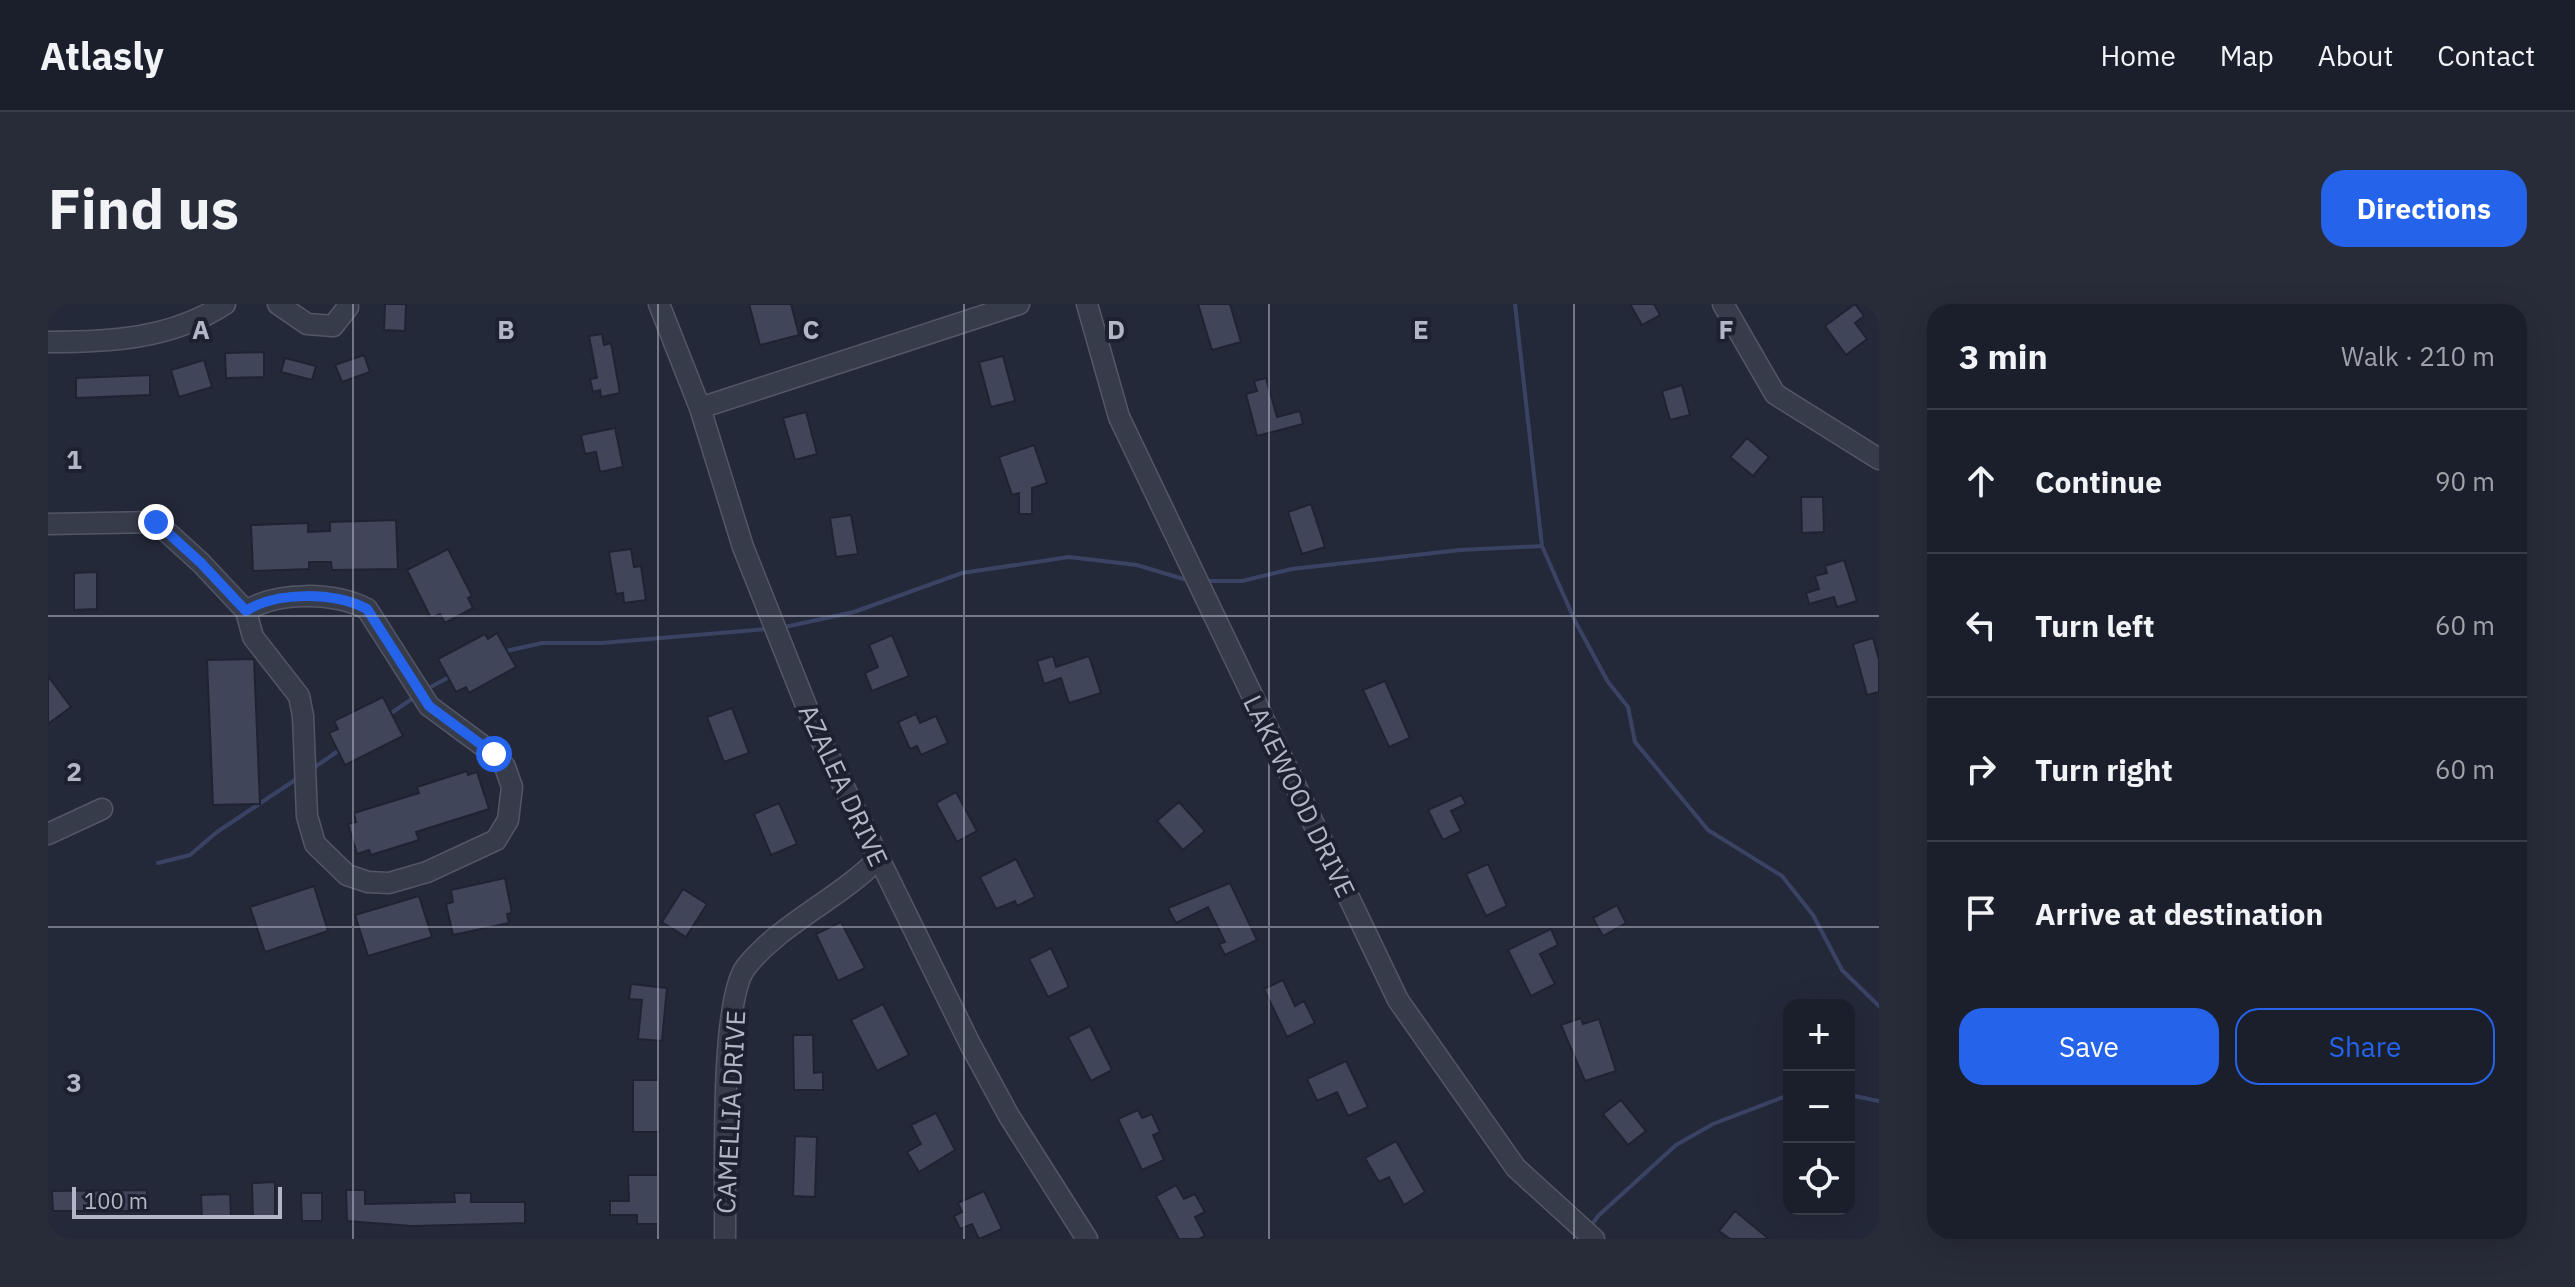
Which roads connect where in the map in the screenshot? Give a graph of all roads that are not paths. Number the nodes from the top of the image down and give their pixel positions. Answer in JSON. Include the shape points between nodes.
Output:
{"nodes":[{"id":1,"x":225,"y":304,"type":"edge"},
{"id":2,"x":278,"y":304,"type":"edge"},
{"id":3,"x":347,"y":304,"type":"edge"},
{"id":4,"x":659,"y":304,"type":"edge"},
{"id":5,"x":1019,"y":304,"type":"edge"},
{"id":6,"x":1087,"y":304,"type":"edge"},
{"id":7,"x":1723,"y":304,"type":"edge"},
{"id":8,"x":48,"y":342,"type":"edge"},
{"id":9,"x":700,"y":408,"type":"junction"},
{"id":10,"x":1879,"y":459,"type":"edge"},
{"id":11,"x":48,"y":524,"type":"edge"},
{"id":12,"x":246,"y":611,"type":"junction"},
{"id":13,"x":102,"y":809,"type":"dead end"},
{"id":14,"x":48,"y":834,"type":"edge"},
{"id":15,"x":878,"y":859,"type":"junction"},
{"id":16,"x":725,"y":1239,"type":"edge"},
{"id":17,"x":1087,"y":1239,"type":"edge"},
{"id":18,"x":1594,"y":1239,"type":"edge"}],
"edges":[{"from":1,"to":8,"type":"street","via":[[162,333]]},
{"from":2,"to":3,"type":"street","via":[[307,324],[333,326]]},
{"from":4,"to":9,"type":"street","name":"AZALEA DRIVE"},
{"from":5,"to":9,"type":"street"},
{"from":6,"to":18,"type":"street","name":"LAKEWOOD DRIVE","via":[[1119,417],[1398,1000],[1516,1168]]},
{"from":7,"to":10,"type":"street","via":[[1775,394]]},
{"from":9,"to":15,"type":"street","name":"AZALEA DRIVE","via":[[743,547],[815,728]]},
{"from":11,"to":12,"type":"street","via":[[156,522]]},
{"from":12,"to":12,"type":"street","via":[[253,637],[299,696],[310,832],[336,867],[368,882],[399,881],[488,845],[502,833],[512,798],[505,767],[429,706],[367,609],[317,597],[274,600]]},
{"from":13,"to":14,"type":"street"},
{"from":15,"to":16,"type":"street","name":"CAMELLIA DRIVE","via":[[744,968],[732,1009]]},
{"from":15,"to":17,"type":"street","name":"AZALEA DRIVE","via":[[1009,1116]]}]}
